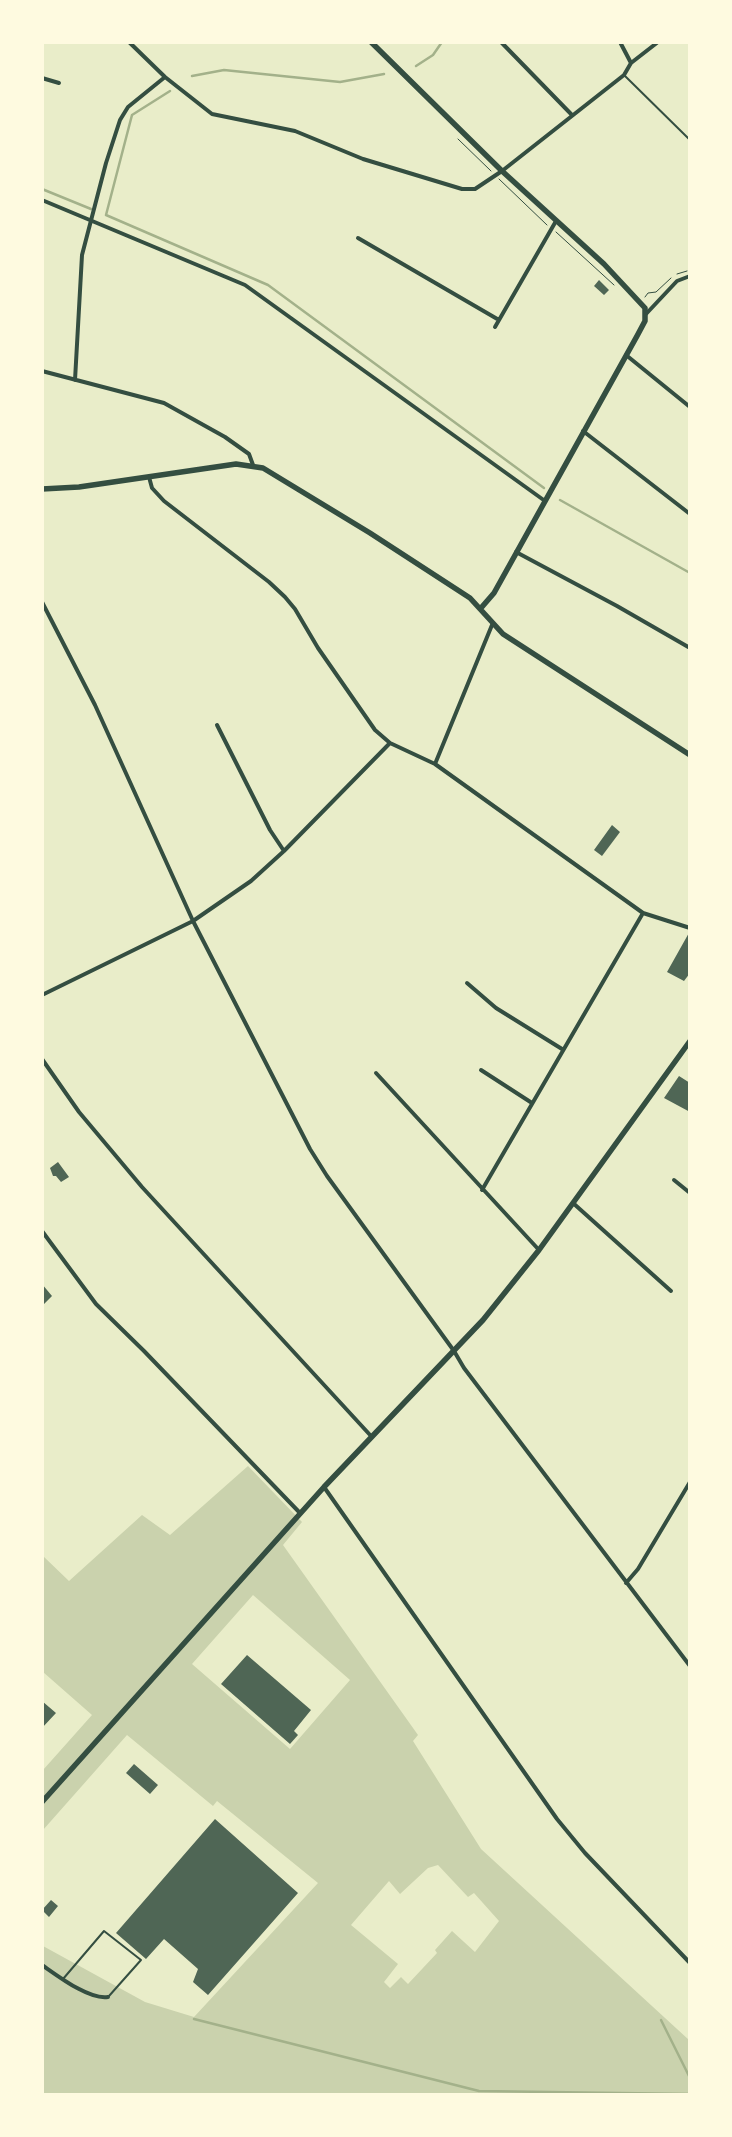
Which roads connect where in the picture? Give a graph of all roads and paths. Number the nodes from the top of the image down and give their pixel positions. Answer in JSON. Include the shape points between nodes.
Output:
{"nodes":[{"id":1,"x":130,"y":42,"type":"edge"},
{"id":2,"x":371,"y":42,"type":"edge"},
{"id":3,"x":501,"y":42,"type":"edge"},
{"id":4,"x":620,"y":42,"type":"edge"},
{"id":5,"x":658,"y":42,"type":"edge"},
{"id":6,"x":631,"y":63,"type":"junction"},
{"id":7,"x":624,"y":74,"type":"junction"},
{"id":8,"x":165,"y":77,"type":"junction"},
{"id":9,"x":42,"y":78,"type":"edge"},
{"id":10,"x":59,"y":82,"type":"dead end"},
{"id":11,"x":571,"y":114,"type":"junction"},
{"id":12,"x":690,"y":140,"type":"edge"},
{"id":13,"x":502,"y":171,"type":"junction"},
{"id":14,"x":42,"y":200,"type":"edge"},
{"id":15,"x":90,"y":220,"type":"junction"},
{"id":16,"x":556,"y":221,"type":"junction"},
{"id":17,"x":358,"y":238,"type":"dead end"},
{"id":18,"x":690,"y":270,"type":"edge"},
{"id":19,"x":690,"y":276,"type":"edge"},
{"id":20,"x":641,"y":302,"type":"junction"},
{"id":21,"x":646,"y":314,"type":"junction"},
{"id":22,"x":500,"y":320,"type":"junction"},
{"id":23,"x":495,"y":328,"type":"dead end"},
{"id":24,"x":626,"y":355,"type":"junction"},
{"id":25,"x":42,"y":372,"type":"edge"},
{"id":26,"x":75,"y":380,"type":"junction"},
{"id":27,"x":690,"y":407,"type":"edge"},
{"id":28,"x":583,"y":431,"type":"junction"},
{"id":29,"x":253,"y":465,"type":"junction"},
{"id":30,"x":149,"y":477,"type":"junction"},
{"id":31,"x":42,"y":489,"type":"edge"},
{"id":32,"x":544,"y":501,"type":"junction"},
{"id":33,"x":690,"y":514,"type":"edge"},
{"id":34,"x":516,"y":552,"type":"junction"},
{"id":35,"x":42,"y":602,"type":"edge"},
{"id":36,"x":481,"y":608,"type":"junction"},
{"id":37,"x":492,"y":625,"type":"junction"},
{"id":38,"x":690,"y":648,"type":"edge"},
{"id":39,"x":216,"y":725,"type":"dead end"},
{"id":40,"x":390,"y":742,"type":"junction"},
{"id":41,"x":690,"y":755,"type":"edge"},
{"id":42,"x":435,"y":764,"type":"junction"},
{"id":43,"x":284,"y":851,"type":"junction"},
{"id":44,"x":643,"y":913,"type":"junction"},
{"id":45,"x":193,"y":921,"type":"junction"},
{"id":46,"x":690,"y":928,"type":"edge"},
{"id":47,"x":467,"y":983,"type":"dead end"},
{"id":48,"x":42,"y":996,"type":"edge"},
{"id":49,"x":690,"y":1041,"type":"edge"},
{"id":50,"x":562,"y":1049,"type":"junction"},
{"id":51,"x":42,"y":1059,"type":"edge"},
{"id":52,"x":481,"y":1070,"type":"dead end"},
{"id":53,"x":376,"y":1074,"type":"dead end"},
{"id":54,"x":532,"y":1103,"type":"junction"},
{"id":55,"x":674,"y":1180,"type":"dead end"},
{"id":56,"x":482,"y":1190,"type":"junction"},
{"id":57,"x":690,"y":1192,"type":"edge"},
{"id":58,"x":573,"y":1203,"type":"junction"},
{"id":59,"x":42,"y":1231,"type":"edge"},
{"id":60,"x":539,"y":1250,"type":"junction"},
{"id":61,"x":671,"y":1291,"type":"dead end"},
{"id":62,"x":454,"y":1351,"type":"junction"},
{"id":63,"x":371,"y":1436,"type":"junction"},
{"id":64,"x":690,"y":1482,"type":"edge"},
{"id":65,"x":324,"y":1487,"type":"junction"},
{"id":66,"x":300,"y":1513,"type":"junction"},
{"id":67,"x":626,"y":1583,"type":"junction"},
{"id":68,"x":690,"y":1666,"type":"edge"},
{"id":69,"x":42,"y":1802,"type":"edge"},
{"id":70,"x":690,"y":1963,"type":"edge"},
{"id":71,"x":42,"y":1965,"type":"edge"},
{"id":72,"x":63,"y":1979,"type":"junction"},
{"id":73,"x":108,"y":1997,"type":"joint"}],
"edges":[{"from":1,"to":8,"type":"street"},
{"from":2,"to":13,"type":"main road"},
{"from":3,"to":11,"type":"street"},
{"from":4,"to":6,"type":"street"},
{"from":5,"to":6,"type":"street"},
{"from":6,"to":7,"type":"street"},
{"from":7,"to":11,"type":"street"},
{"from":7,"to":12,"type":"lane"},
{"from":8,"to":13,"type":"street","via":[[212,114],[295,131],[363,159],[462,189],[479,187]]},
{"from":8,"to":15,"type":"street","via":[[128,107],[120,120]]},
{"from":9,"to":10,"type":"street"},
{"from":11,"to":13,"type":"street"},
{"from":13,"to":16,"type":"main road"},
{"from":14,"to":15,"type":"street"},
{"from":15,"to":26,"type":"street","via":[[82,255]]},
{"from":15,"to":32,"type":"street","via":[[245,285]]},
{"from":16,"to":20,"type":"main road"},
{"from":16,"to":22,"type":"street"},
{"from":17,"to":22,"type":"street"},
{"from":18,"to":20,"type":"path","via":[[682,271],[656,292],[648,293]]},
{"from":19,"to":21,"type":"street","via":[[677,281]]},
{"from":20,"to":21,"type":"main road"},
{"from":21,"to":24,"type":"main road"},
{"from":22,"to":23,"type":"street"},
{"from":24,"to":27,"type":"street"},
{"from":24,"to":28,"type":"main road"},
{"from":25,"to":26,"type":"street"},
{"from":26,"to":29,"type":"street","via":[[164,403],[225,437],[249,454]]},
{"from":28,"to":32,"type":"main road"},
{"from":28,"to":33,"type":"street"},
{"from":29,"to":30,"type":"main road","via":[[236,464]]},
{"from":29,"to":36,"type":"main road","via":[[275,474],[370,533]]},
{"from":30,"to":31,"type":"main road"},
{"from":30,"to":40,"type":"street","via":[[152,488],[164,501],[269,582],[295,609],[375,730]]},
{"from":32,"to":34,"type":"main road"},
{"from":34,"to":36,"type":"main road","via":[[494,593]]},
{"from":34,"to":38,"type":"street"},
{"from":35,"to":45,"type":"street","via":[[95,705]]},
{"from":36,"to":37,"type":"main road"},
{"from":37,"to":41,"type":"main road"},
{"from":37,"to":42,"type":"street"},
{"from":39,"to":43,"type":"street"},
{"from":40,"to":42,"type":"street"},
{"from":40,"to":43,"type":"street"},
{"from":42,"to":44,"type":"street"},
{"from":43,"to":45,"type":"street","via":[[251,881]]},
{"from":44,"to":46,"type":"street"},
{"from":44,"to":50,"type":"street"},
{"from":45,"to":48,"type":"street"},
{"from":45,"to":62,"type":"street","via":[[310,1149],[342,1200]]},
{"from":47,"to":50,"type":"street","via":[[496,1008]]},
{"from":49,"to":58,"type":"main road"},
{"from":50,"to":54,"type":"street"},
{"from":51,"to":63,"type":"street","via":[[79,1112],[142,1187]]},
{"from":52,"to":54,"type":"street"},
{"from":53,"to":56,"type":"street"},
{"from":54,"to":56,"type":"street"},
{"from":55,"to":57,"type":"street"},
{"from":56,"to":60,"type":"street"},
{"from":58,"to":60,"type":"main road"},
{"from":58,"to":61,"type":"street"},
{"from":59,"to":66,"type":"street","via":[[96,1304]]},
{"from":60,"to":62,"type":"main road"},
{"from":62,"to":63,"type":"main road"},
{"from":62,"to":67,"type":"street"},
{"from":63,"to":65,"type":"main road"},
{"from":64,"to":67,"type":"street","via":[[638,1569]]},
{"from":65,"to":66,"type":"main road"},
{"from":65,"to":70,"type":"street","via":[[558,1819],[585,1854]]},
{"from":66,"to":69,"type":"main road"},
{"from":67,"to":68,"type":"street"},
{"from":71,"to":72,"type":"street"},
{"from":72,"to":73,"type":"street","via":[[93,1996]]},
{"from":72,"to":73,"type":"lane","via":[[104,1931],[140,1960]]}]}
